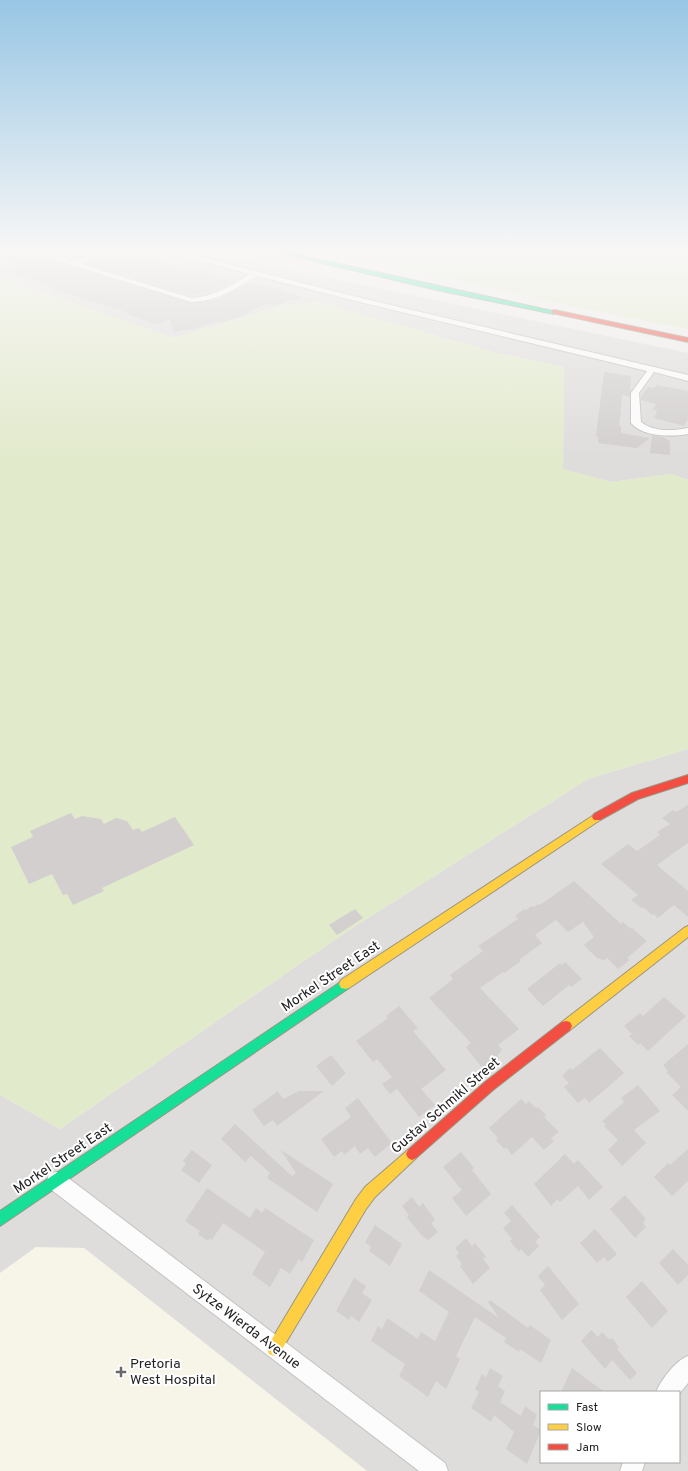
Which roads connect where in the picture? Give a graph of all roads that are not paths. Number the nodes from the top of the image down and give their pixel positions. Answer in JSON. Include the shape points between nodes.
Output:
{"nodes":[{"id":1,"x":442,"y":319,"type":"edge"},
{"id":2,"x":584,"y":319,"type":"edge"},
{"id":3,"x":611,"y":319,"type":"edge"},
{"id":4,"x":688,"y":334,"type":"edge"},
{"id":5,"x":688,"y":340,"type":"edge"},
{"id":6,"x":652,"y":369,"type":"junction"},
{"id":7,"x":688,"y":378,"type":"edge"},
{"id":8,"x":688,"y":431,"type":"edge"},
{"id":9,"x":688,"y":779,"type":"edge"},
{"id":10,"x":688,"y":930,"type":"edge"},
{"id":11,"x":56,"y":1181,"type":"junction"},
{"id":12,"x":0,"y":1219,"type":"edge"},
{"id":13,"x":274,"y":1349,"type":"junction"},
{"id":14,"x":688,"y":1366,"type":"edge"},
{"id":15,"x":668,"y":1391,"type":"edge"},
{"id":16,"x":437,"y":1471,"type":"edge"}],
"edges":[{"from":1,"to":6,"type":"street"},
{"from":2,"to":5,"type":"main road"},
{"from":3,"to":4,"type":"main road"},
{"from":6,"to":7,"type":"street"},
{"from":6,"to":8,"type":"street","via":[[635,393],[636,423],[648,430],[674,433]]},
{"from":9,"to":11,"type":"main road","name":"Morkel Street East","via":[[635,796],[574,831]]},
{"from":10,"to":13,"type":"main road","name":"Gustav Schmikl Street","via":[[489,1086],[370,1192]]},
{"from":11,"to":12,"type":"main road","name":"Morkel Street East"},
{"from":11,"to":13,"type":"street","name":"Sytze Wierda Avenue"},
{"from":13,"to":16,"type":"street","name":"Sytze Wierda Avenue"},
{"from":14,"to":15,"type":"street"}]}
